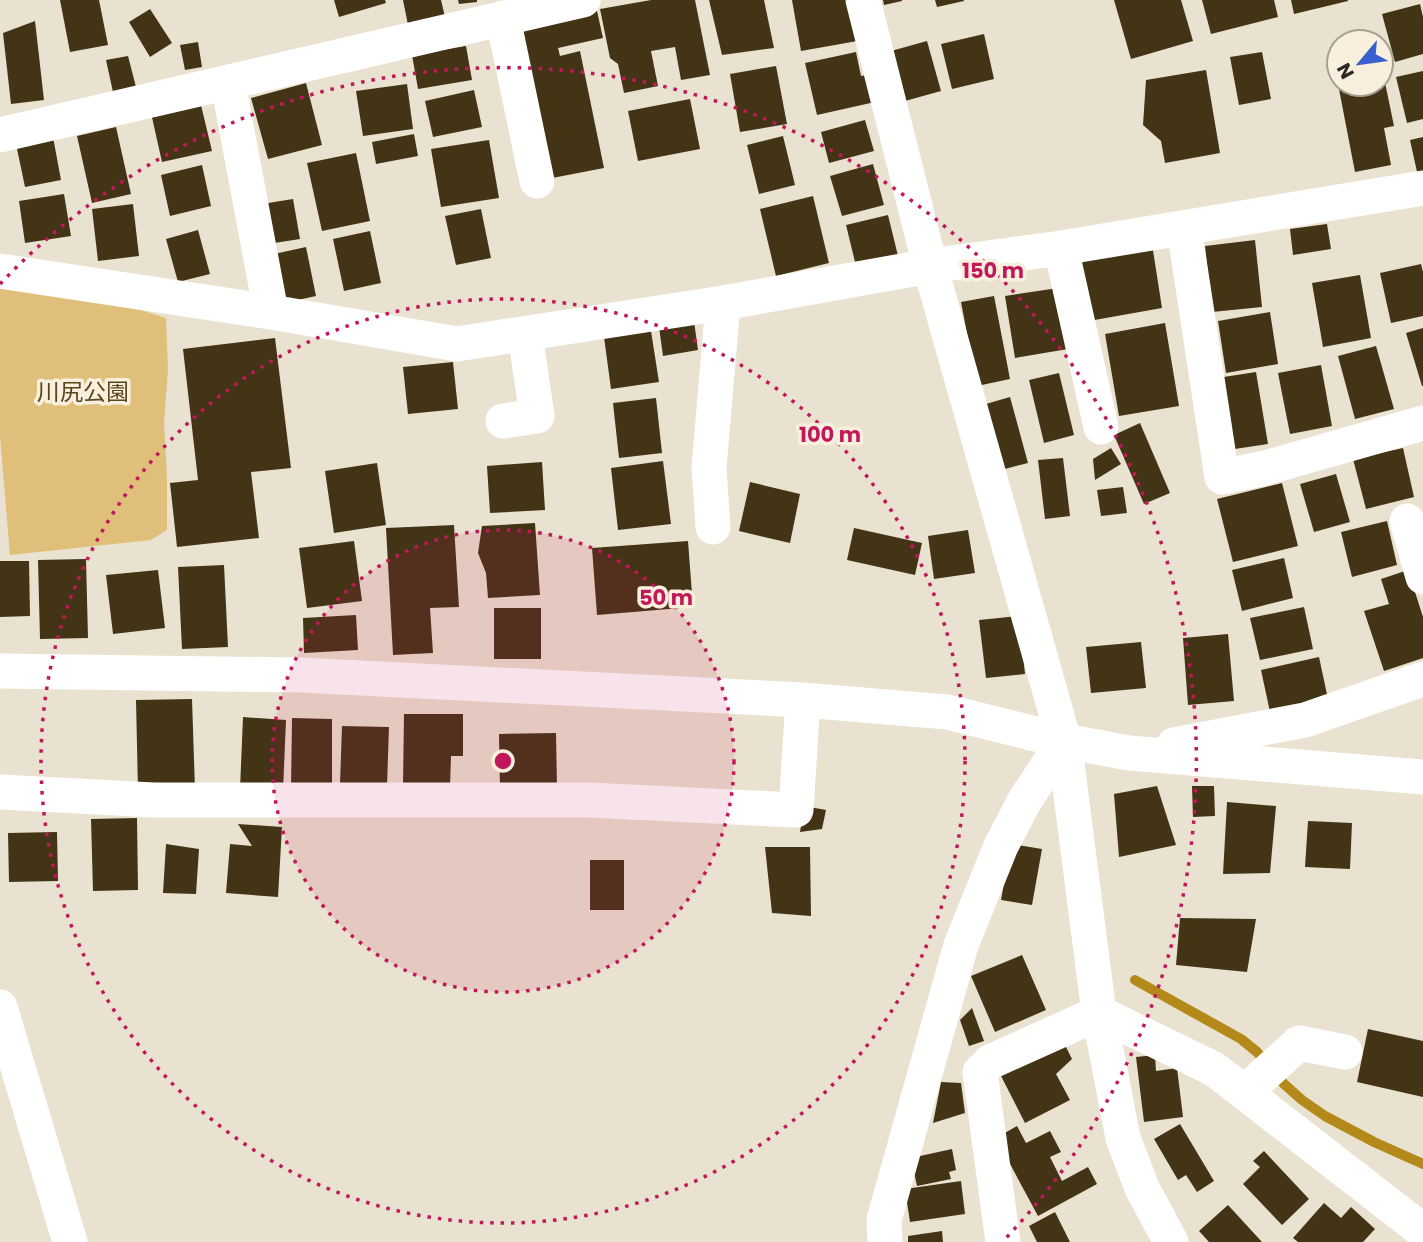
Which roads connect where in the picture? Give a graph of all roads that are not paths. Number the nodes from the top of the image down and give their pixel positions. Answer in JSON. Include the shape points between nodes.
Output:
{"nodes":[{"id":1,"x":583,"y":0,"type":"edge"},
{"id":2,"x":863,"y":0,"type":"edge"},
{"id":3,"x":503,"y":18,"type":"junction"},
{"id":4,"x":228,"y":83,"type":"junction"},
{"id":5,"x":0,"y":135,"type":"edge"},
{"id":6,"x":537,"y":181,"type":"dead end"},
{"id":7,"x":1423,"y":188,"type":"edge"},
{"id":8,"x":1184,"y":228,"type":"junction"},
{"id":9,"x":1061,"y":248,"type":"junction"},
{"id":10,"x":930,"y":265,"type":"junction"},
{"id":11,"x":0,"y":271,"type":"edge"},
{"id":12,"x":723,"y":303,"type":"junction"},
{"id":13,"x":271,"y":312,"type":"junction"},
{"id":14,"x":525,"y":334,"type":"junction"},
{"id":15,"x":503,"y":421,"type":"dead end"},
{"id":16,"x":1423,"y":422,"type":"edge"},
{"id":17,"x":1101,"y":427,"type":"dead end"},
{"id":18,"x":1407,"y":521,"type":"dead end"},
{"id":19,"x":713,"y":527,"type":"dead end"},
{"id":20,"x":1423,"y":577,"type":"edge"},
{"id":21,"x":0,"y":671,"type":"edge"},
{"id":22,"x":1423,"y":679,"type":"edge"},
{"id":23,"x":803,"y":700,"type":"junction"},
{"id":24,"x":1064,"y":741,"type":"junction"},
{"id":25,"x":1129,"y":753,"type":"junction"},
{"id":26,"x":1423,"y":777,"type":"edge"},
{"id":27,"x":0,"y":792,"type":"edge"},
{"id":28,"x":0,"y":1007,"type":"edge"},
{"id":29,"x":1098,"y":1013,"type":"junction"},
{"id":30,"x":1345,"y":1052,"type":"dead end"},
{"id":31,"x":1250,"y":1087,"type":"junction"},
{"id":32,"x":1423,"y":1231,"type":"edge"},
{"id":33,"x":69,"y":1242,"type":"edge"},
{"id":34,"x":885,"y":1242,"type":"edge"},
{"id":35,"x":1003,"y":1242,"type":"edge"},
{"id":36,"x":1171,"y":1242,"type":"edge"}],
"edges":[{"from":1,"to":3,"type":"street"},
{"from":2,"to":10,"type":"street"},
{"from":3,"to":4,"type":"street"},
{"from":3,"to":6,"type":"street"},
{"from":4,"to":5,"type":"street"},
{"from":4,"to":13,"type":"street"},
{"from":7,"to":8,"type":"street"},
{"from":8,"to":9,"type":"street"},
{"from":8,"to":16,"type":"street","via":[[1222,477]]},
{"from":9,"to":10,"type":"street"},
{"from":9,"to":17,"type":"street"},
{"from":10,"to":12,"type":"street"},
{"from":10,"to":24,"type":"street"},
{"from":11,"to":13,"type":"street"},
{"from":12,"to":14,"type":"street"},
{"from":12,"to":19,"type":"street","via":[[709,468]]},
{"from":13,"to":14,"type":"street","via":[[457,344]]},
{"from":14,"to":15,"type":"street","via":[[537,416]]},
{"from":18,"to":20,"type":"street"},
{"from":21,"to":23,"type":"street","via":[[301,675]]},
{"from":22,"to":25,"type":"street","via":[[1305,720]]},
{"from":23,"to":24,"type":"street","via":[[947,712]]},
{"from":23,"to":27,"type":"street","via":[[796,810],[589,800],[155,800]]},
{"from":24,"to":25,"type":"street"},
{"from":24,"to":29,"type":"street"},
{"from":24,"to":34,"type":"street","via":[[1001,846],[961,945],[884,1220]]},
{"from":25,"to":26,"type":"street"},
{"from":28,"to":33,"type":"street"},
{"from":29,"to":31,"type":"street"},
{"from":29,"to":35,"type":"street","via":[[990,1062],[980,1072]]},
{"from":29,"to":36,"type":"street","via":[[1130,1159]]},
{"from":30,"to":31,"type":"street","via":[[1300,1043]]},
{"from":31,"to":32,"type":"street"}]}
